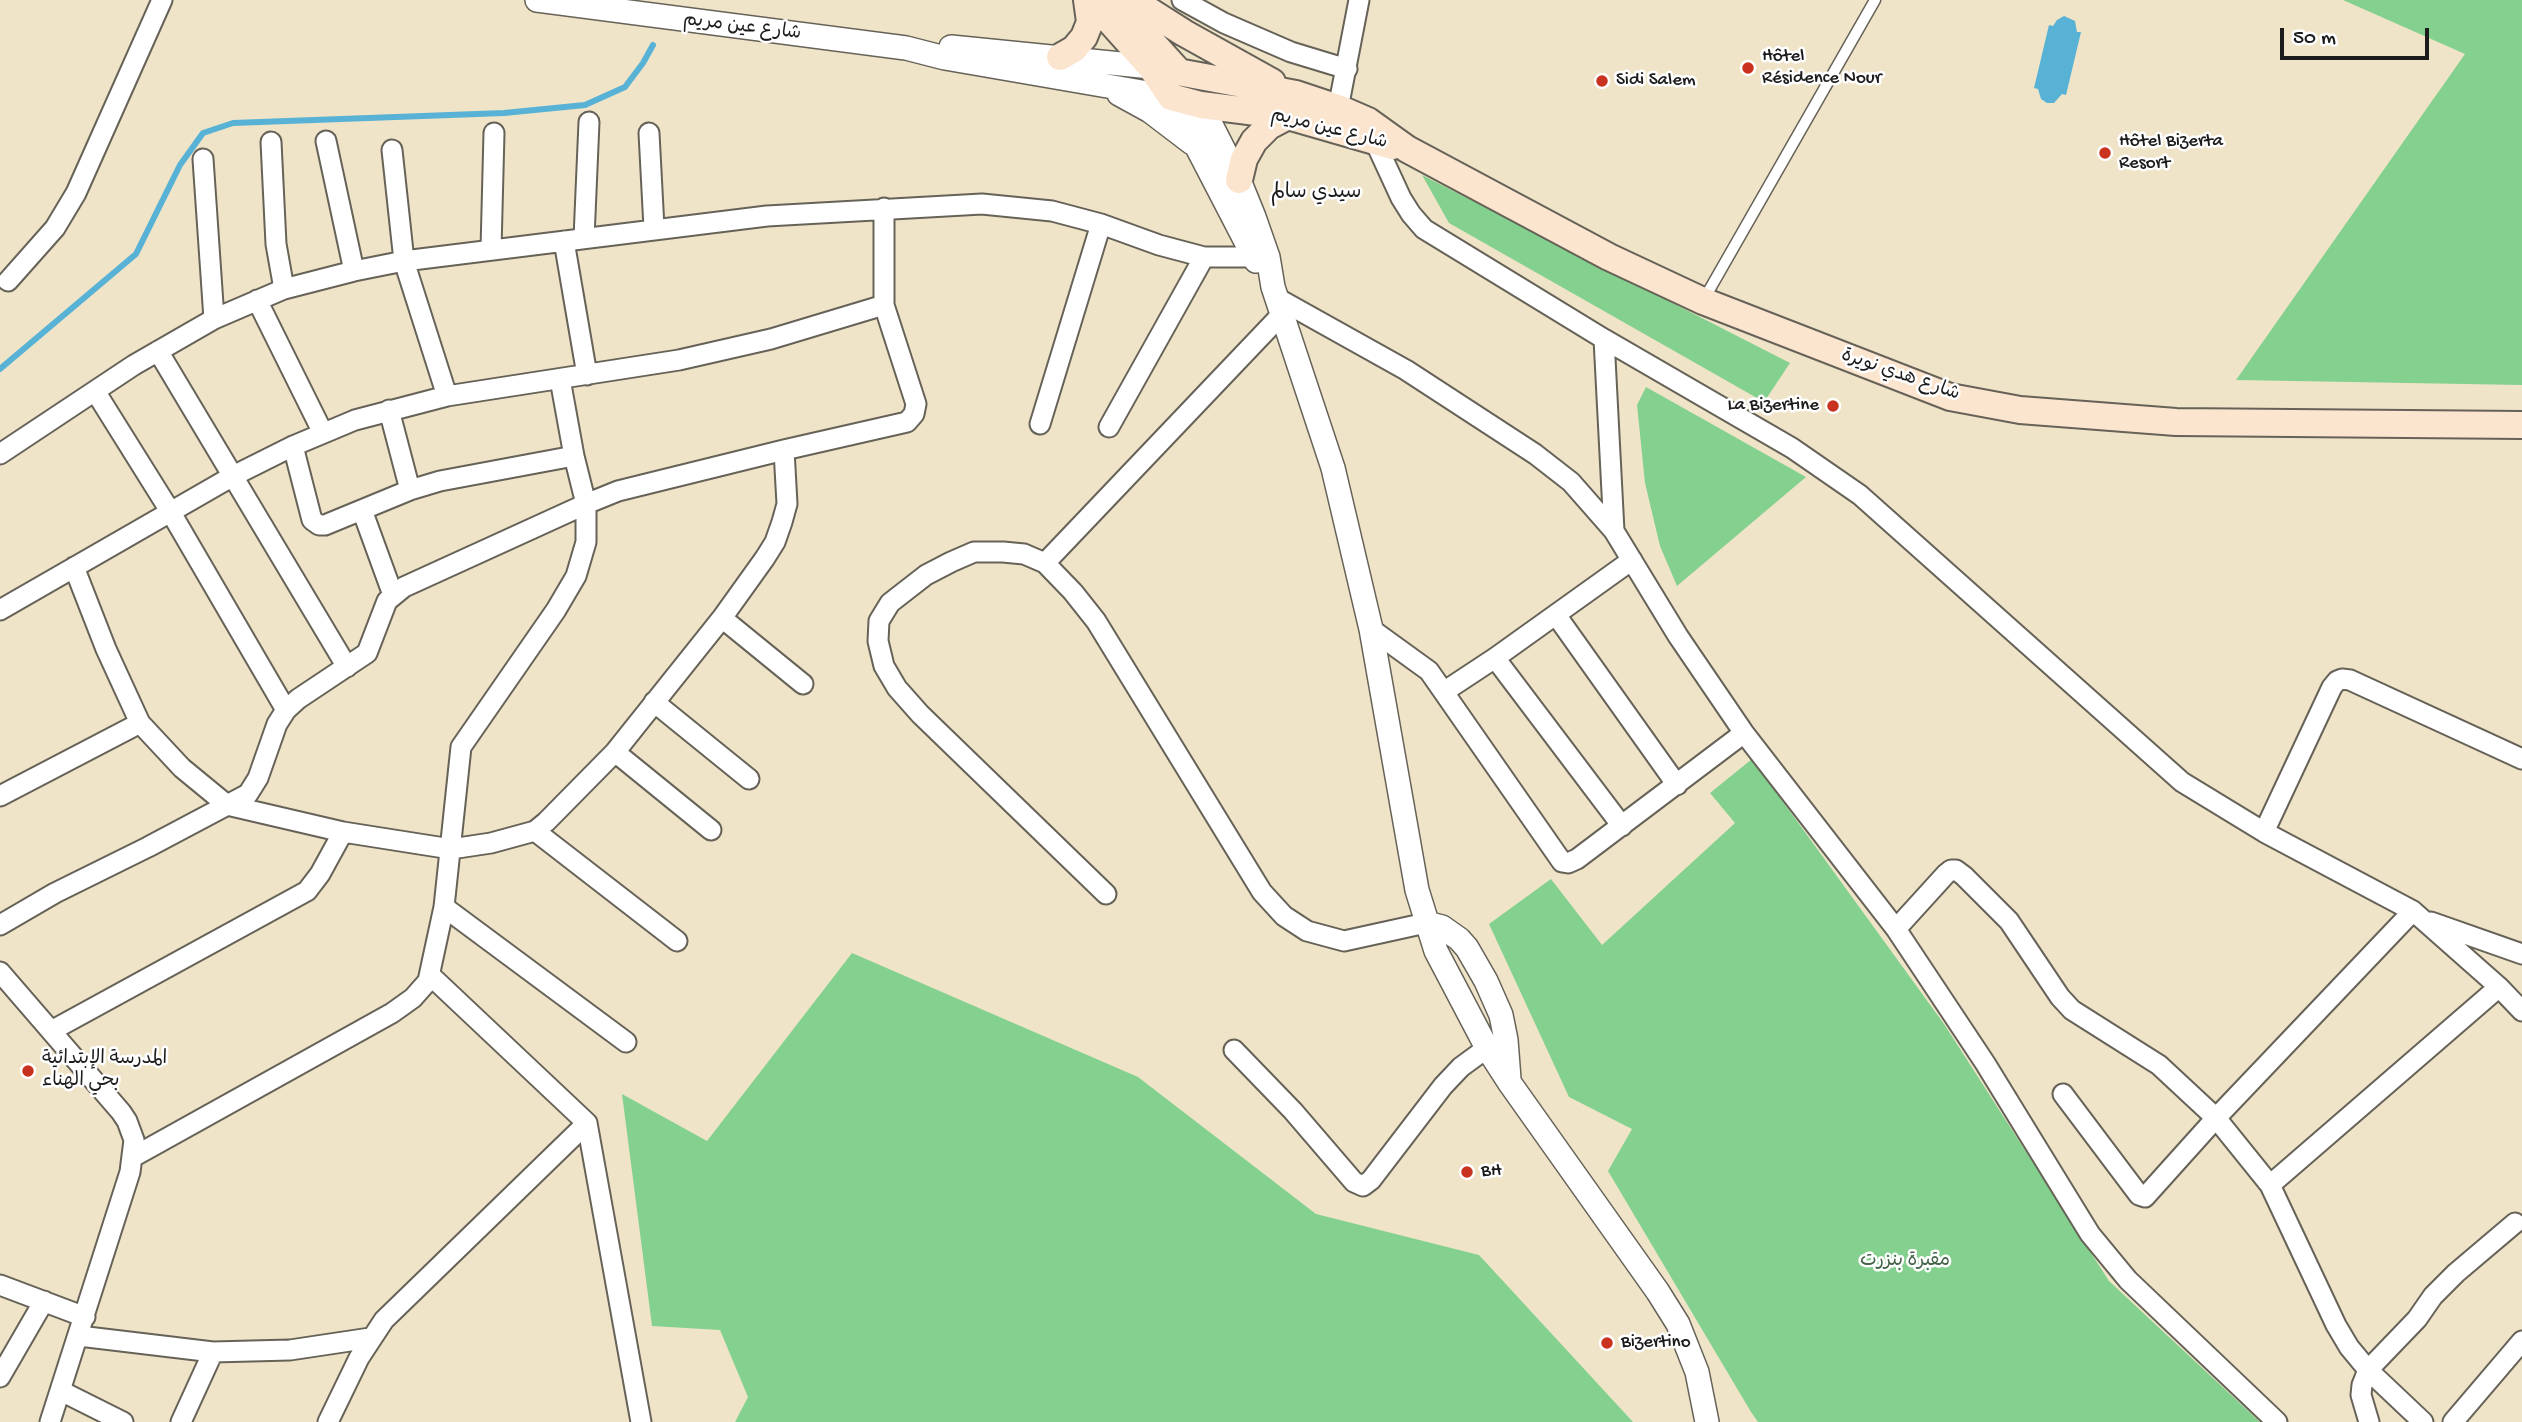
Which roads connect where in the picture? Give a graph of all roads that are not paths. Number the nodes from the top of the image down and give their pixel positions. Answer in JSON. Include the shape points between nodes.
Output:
{"nodes":[{"id":1,"x":162,"y":0,"type":"edge"},
{"id":2,"x":537,"y":0,"type":"edge"},
{"id":3,"x":1089,"y":0,"type":"edge"},
{"id":4,"x":1114,"y":0,"type":"edge"},
{"id":5,"x":1132,"y":0,"type":"edge"},
{"id":6,"x":1182,"y":0,"type":"edge"},
{"id":7,"x":1359,"y":0,"type":"edge"},
{"id":8,"x":1875,"y":0,"type":"edge"},
{"id":9,"x":906,"y":48,"type":"junction"},
{"id":10,"x":1060,"y":57,"type":"junction"},
{"id":11,"x":1151,"y":67,"type":"junction"},
{"id":12,"x":1348,"y":69,"type":"junction"},
{"id":13,"x":1093,"y":83,"type":"junction"},
{"id":14,"x":1176,"y":85,"type":"junction"},
{"id":15,"x":1201,"y":105,"type":"junction"},
{"id":16,"x":1292,"y":105,"type":"junction"},
{"id":17,"x":1336,"y":119,"type":"junction"},
{"id":18,"x":589,"y":122,"type":"dead end"},
{"id":19,"x":1371,"y":131,"type":"junction"},
{"id":20,"x":494,"y":132,"type":"dead end"},
{"id":21,"x":649,"y":133,"type":"dead end"},
{"id":22,"x":326,"y":141,"type":"dead end"},
{"id":23,"x":271,"y":142,"type":"dead end"},
{"id":24,"x":1407,"y":149,"type":"joint"},
{"id":25,"x":392,"y":150,"type":"dead end"},
{"id":26,"x":1200,"y":150,"type":"junction"},
{"id":27,"x":203,"y":159,"type":"dead end"},
{"id":28,"x":1239,"y":180,"type":"junction"},
{"id":29,"x":884,"y":208,"type":"junction"},
{"id":30,"x":1101,"y":224,"type":"junction"},
{"id":31,"x":654,"y":228,"type":"junction"},
{"id":32,"x":574,"y":240,"type":"junction"},
{"id":33,"x":491,"y":249,"type":"junction"},
{"id":34,"x":1204,"y":257,"type":"junction"},
{"id":35,"x":1261,"y":257,"type":"junction"},
{"id":36,"x":404,"y":261,"type":"junction"},
{"id":37,"x":354,"y":271,"type":"junction"},
{"id":38,"x":8,"y":281,"type":"dead end"},
{"id":39,"x":284,"y":289,"type":"junction"},
{"id":40,"x":1277,"y":299,"type":"junction"},
{"id":41,"x":257,"y":300,"type":"junction"},
{"id":42,"x":1703,"y":301,"type":"junction"},
{"id":43,"x":884,"y":305,"type":"junction"},
{"id":44,"x":214,"y":319,"type":"junction"},
{"id":45,"x":1604,"y":339,"type":"junction"},
{"id":46,"x":158,"y":351,"type":"junction"},
{"id":47,"x":586,"y":375,"type":"junction"},
{"id":48,"x":560,"y":379,"type":"junction"},
{"id":49,"x":95,"y":391,"type":"junction"},
{"id":50,"x":447,"y":396,"type":"junction"},
{"id":51,"x":389,"y":410,"type":"junction"},
{"id":52,"x":1040,"y":424,"type":"dead end"},
{"id":53,"x":2522,"y":425,"type":"edge"},
{"id":54,"x":1109,"y":427,"type":"dead end"},
{"id":55,"x":323,"y":433,"type":"junction"},
{"id":56,"x":293,"y":446,"type":"junction"},
{"id":57,"x":784,"y":450,"type":"junction"},
{"id":58,"x":0,"y":454,"type":"edge"},
{"id":59,"x":574,"y":456,"type":"junction"},
{"id":60,"x":233,"y":476,"type":"junction"},
{"id":61,"x":410,"y":490,"type":"junction"},
{"id":62,"x":586,"y":503,"type":"junction"},
{"id":63,"x":362,"y":510,"type":"junction"},
{"id":64,"x":170,"y":511,"type":"junction"},
{"id":65,"x":1614,"y":531,"type":"junction"},
{"id":66,"x":1632,"y":560,"type":"junction"},
{"id":67,"x":1045,"y":563,"type":"junction"},
{"id":68,"x":74,"y":567,"type":"junction"},
{"id":69,"x":393,"y":595,"type":"junction"},
{"id":70,"x":0,"y":610,"type":"edge"},
{"id":71,"x":1556,"y":615,"type":"junction"},
{"id":72,"x":722,"y":618,"type":"junction"},
{"id":73,"x":1371,"y":629,"type":"junction"},
{"id":74,"x":1495,"y":658,"type":"junction"},
{"id":75,"x":347,"y":667,"type":"junction"},
{"id":76,"x":803,"y":684,"type":"dead end"},
{"id":77,"x":1445,"y":691,"type":"junction"},
{"id":78,"x":654,"y":702,"type":"junction"},
{"id":79,"x":286,"y":710,"type":"junction"},
{"id":80,"x":140,"y":723,"type":"junction"},
{"id":81,"x":1744,"y":733,"type":"junction"},
{"id":82,"x":615,"y":752,"type":"junction"},
{"id":83,"x":2522,"y":759,"type":"edge"},
{"id":84,"x":749,"y":779,"type":"dead end"},
{"id":85,"x":1677,"y":785,"type":"junction"},
{"id":86,"x":0,"y":796,"type":"edge"},
{"id":87,"x":227,"y":805,"type":"junction"},
{"id":88,"x":1622,"y":826,"type":"junction"},
{"id":89,"x":711,"y":830,"type":"dead end"},
{"id":90,"x":535,"y":831,"type":"junction"},
{"id":91,"x":343,"y":832,"type":"junction"},
{"id":92,"x":2264,"y":832,"type":"junction"},
{"id":93,"x":452,"y":849,"type":"junction"},
{"id":94,"x":1106,"y":894,"type":"dead end"},
{"id":95,"x":444,"y":907,"type":"junction"},
{"id":96,"x":2419,"y":916,"type":"junction"},
{"id":97,"x":1426,"y":923,"type":"junction"},
{"id":98,"x":0,"y":925,"type":"edge"},
{"id":99,"x":1896,"y":929,"type":"junction"},
{"id":100,"x":677,"y":941,"type":"dead end"},
{"id":101,"x":2522,"y":954,"type":"edge"},
{"id":102,"x":0,"y":972,"type":"edge"},
{"id":103,"x":431,"y":976,"type":"junction"},
{"id":104,"x":2499,"y":987,"type":"junction"},
{"id":105,"x":2522,"y":1011,"type":"edge"},
{"id":106,"x":51,"y":1031,"type":"junction"},
{"id":107,"x":625,"y":1042,"type":"dead end"},
{"id":108,"x":1487,"y":1048,"type":"junction"},
{"id":109,"x":1234,"y":1050,"type":"dead end"},
{"id":110,"x":1509,"y":1082,"type":"junction"},
{"id":111,"x":2063,"y":1094,"type":"dead end"},
{"id":112,"x":2216,"y":1118,"type":"junction"},
{"id":113,"x":587,"y":1123,"type":"junction"},
{"id":114,"x":133,"y":1157,"type":"junction"},
{"id":115,"x":2270,"y":1185,"type":"junction"},
{"id":116,"x":2515,"y":1223,"type":"dead end"},
{"id":117,"x":0,"y":1285,"type":"edge"},
{"id":118,"x":44,"y":1301,"type":"junction"},
{"id":119,"x":85,"y":1317,"type":"junction"},
{"id":120,"x":79,"y":1336,"type":"junction"},
{"id":121,"x":370,"y":1338,"type":"junction"},
{"id":122,"x":2522,"y":1341,"type":"edge"},
{"id":123,"x":213,"y":1352,"type":"junction"},
{"id":124,"x":2368,"y":1370,"type":"junction"},
{"id":125,"x":0,"y":1377,"type":"edge"},
{"id":126,"x":61,"y":1391,"type":"junction"},
{"id":127,"x":50,"y":1422,"type":"edge"},
{"id":128,"x":123,"y":1422,"type":"edge"},
{"id":129,"x":181,"y":1422,"type":"edge"},
{"id":130,"x":328,"y":1422,"type":"edge"},
{"id":131,"x":640,"y":1422,"type":"edge"},
{"id":132,"x":1707,"y":1422,"type":"edge"},
{"id":133,"x":2277,"y":1422,"type":"edge"},
{"id":134,"x":2369,"y":1422,"type":"edge"},
{"id":135,"x":2423,"y":1422,"type":"edge"},
{"id":136,"x":2453,"y":1422,"type":"edge"}],
"edges":[{"from":1,"to":38,"type":"street","via":[[76,193],[55,228]]},
{"from":2,"to":9,"type":"street","name":"شارع عين مريم"},
{"from":3,"to":10,"type":"main road","via":[[1090,22],[1084,37]]},
{"from":3,"to":11,"type":"main road"},
{"from":4,"to":14,"type":"main road"},
{"from":5,"to":16,"type":"main road","via":[[1228,58]]},
{"from":6,"to":12,"type":"street","via":[[1291,52]]},
{"from":7,"to":12,"type":"street"},
{"from":8,"to":42,"type":"lane"},
{"from":9,"to":10,"type":"street","name":"شارع عين مريم","via":[[947,46]]},
{"from":9,"to":13,"type":"street","name":"شارع عين مريم"},
{"from":10,"to":11,"type":"street","name":"شارع عين مريم"},
{"from":11,"to":14,"type":"main road","name":"شارع عين مريم"},
{"from":12,"to":17,"type":"street"},
{"from":13,"to":14,"type":"street","name":"شارع عين مريم"},
{"from":13,"to":26,"type":"street","via":[[1150,111]]},
{"from":14,"to":15,"type":"main road"},
{"from":14,"to":16,"type":"main road","name":"شارع عين مريم"},
{"from":14,"to":26,"type":"street"},
{"from":15,"to":16,"type":"main road","name":"شارع عين مريم"},
{"from":15,"to":28,"type":"street"},
{"from":16,"to":17,"type":"main road","name":"شارع عين مريم"},
{"from":16,"to":28,"type":"main road","via":[[1254,141]]},
{"from":17,"to":19,"type":"main road","name":"شارع عين مريم"},
{"from":18,"to":32,"type":"street"},
{"from":19,"to":24,"type":"main road","name":"شارع عين مريم"},
{"from":19,"to":45,"type":"street","via":[[1401,198],[1424,229]]},
{"from":20,"to":33,"type":"street"},
{"from":21,"to":31,"type":"street"},
{"from":22,"to":37,"type":"street"},
{"from":23,"to":39,"type":"street","via":[[276,244]]},
{"from":24,"to":42,"type":"main road","name":"شارع هدي نويرة","via":[[1609,257]]},
{"from":25,"to":36,"type":"street"},
{"from":26,"to":35,"type":"street"},
{"from":27,"to":44,"type":"street"},
{"from":28,"to":35,"type":"street"},
{"from":29,"to":30,"type":"street","via":[[982,204],[1052,211]]},
{"from":29,"to":31,"type":"street"},
{"from":29,"to":43,"type":"street"},
{"from":30,"to":34,"type":"street"},
{"from":30,"to":52,"type":"street"},
{"from":31,"to":32,"type":"street"},
{"from":32,"to":33,"type":"street"},
{"from":32,"to":47,"type":"street"},
{"from":33,"to":36,"type":"street"},
{"from":34,"to":35,"type":"street"},
{"from":34,"to":54,"type":"street"},
{"from":35,"to":40,"type":"street"},
{"from":36,"to":37,"type":"street"},
{"from":36,"to":50,"type":"street"},
{"from":37,"to":39,"type":"street"},
{"from":39,"to":41,"type":"street"},
{"from":40,"to":65,"type":"street","via":[[1406,370],[1535,454],[1571,482]]},
{"from":40,"to":67,"type":"street"},
{"from":40,"to":73,"type":"street","via":[[1333,468]]},
{"from":41,"to":44,"type":"street"},
{"from":41,"to":55,"type":"street"},
{"from":42,"to":53,"type":"main road","name":"شارع هدي نويرة","via":[[1923,388],[2020,410],[2176,422]]},
{"from":43,"to":47,"type":"street","via":[[771,339]]},
{"from":43,"to":57,"type":"street","via":[[915,394],[914,414],[907,422]]},
{"from":44,"to":46,"type":"street"},
{"from":45,"to":65,"type":"street"},
{"from":45,"to":92,"type":"street","via":[[1792,448],[1860,495],[2182,782]]},
{"from":46,"to":49,"type":"street"},
{"from":46,"to":60,"type":"street"},
{"from":47,"to":48,"type":"street"},
{"from":48,"to":50,"type":"street"},
{"from":48,"to":59,"type":"street"},
{"from":49,"to":58,"type":"street"},
{"from":49,"to":64,"type":"street"},
{"from":50,"to":51,"type":"street"},
{"from":51,"to":55,"type":"street"},
{"from":51,"to":61,"type":"street"},
{"from":55,"to":56,"type":"street"},
{"from":56,"to":60,"type":"street"},
{"from":56,"to":63,"type":"street","via":[[314,523],[325,525]]},
{"from":57,"to":62,"type":"street","via":[[646,483]]},
{"from":57,"to":72,"type":"street","via":[[787,504],[775,542]]},
{"from":59,"to":61,"type":"street"},
{"from":59,"to":62,"type":"street"},
{"from":60,"to":64,"type":"street"},
{"from":60,"to":75,"type":"street"},
{"from":61,"to":63,"type":"street"},
{"from":62,"to":69,"type":"street"},
{"from":62,"to":93,"type":"street","via":[[586,542],[576,576],[461,747]]},
{"from":63,"to":69,"type":"street"},
{"from":64,"to":68,"type":"street"},
{"from":64,"to":79,"type":"street"},
{"from":65,"to":66,"type":"street"},
{"from":66,"to":71,"type":"street"},
{"from":66,"to":81,"type":"street"},
{"from":67,"to":94,"type":"street","via":[[1003,552],[974,552],[951,562],[890,603],[880,621],[878,641],[890,677],[920,714]]},
{"from":67,"to":97,"type":"street","via":[[1096,621],[1262,892],[1284,916],[1307,931],[1345,941]]},
{"from":68,"to":70,"type":"street"},
{"from":68,"to":80,"type":"street"},
{"from":69,"to":75,"type":"street","via":[[367,653]]},
{"from":71,"to":74,"type":"street"},
{"from":71,"to":85,"type":"street"},
{"from":72,"to":76,"type":"street"},
{"from":72,"to":78,"type":"street"},
{"from":73,"to":77,"type":"street","via":[[1429,671]]},
{"from":73,"to":97,"type":"street"},
{"from":74,"to":77,"type":"street"},
{"from":74,"to":88,"type":"street"},
{"from":75,"to":79,"type":"street"},
{"from":77,"to":88,"type":"street","via":[[1562,862],[1577,859]]},
{"from":78,"to":82,"type":"street"},
{"from":78,"to":84,"type":"street"},
{"from":79,"to":87,"type":"street","via":[[254,786]]},
{"from":80,"to":86,"type":"street"},
{"from":80,"to":87,"type":"street","via":[[182,768]]},
{"from":81,"to":85,"type":"street"},
{"from":81,"to":99,"type":"street"},
{"from":82,"to":89,"type":"street"},
{"from":82,"to":90,"type":"street"},
{"from":83,"to":92,"type":"street","via":[[2342,679],[2332,687]]},
{"from":85,"to":88,"type":"street"},
{"from":87,"to":91,"type":"street"},
{"from":87,"to":98,"type":"street"},
{"from":90,"to":93,"type":"street"},
{"from":90,"to":100,"type":"street"},
{"from":91,"to":93,"type":"street"},
{"from":91,"to":106,"type":"street","via":[[307,891]]},
{"from":92,"to":96,"type":"street"},
{"from":93,"to":95,"type":"street"},
{"from":95,"to":103,"type":"street"},
{"from":95,"to":107,"type":"street"},
{"from":96,"to":101,"type":"street"},
{"from":96,"to":104,"type":"street"},
{"from":96,"to":112,"type":"street"},
{"from":97,"to":108,"type":"street"},
{"from":97,"to":110,"type":"street","via":[[1442,926],[1459,939],[1486,981],[1501,1015]]},
{"from":99,"to":112,"type":"street","via":[[1946,874],[1956,870],[2009,921],[2071,1010],[2159,1065]]},
{"from":99,"to":133,"type":"street","via":[[2103,1251]]},
{"from":102,"to":106,"type":"street"},
{"from":103,"to":113,"type":"street"},
{"from":103,"to":114,"type":"street","via":[[424,988],[391,1013]]},
{"from":104,"to":105,"type":"street"},
{"from":104,"to":115,"type":"street"},
{"from":106,"to":114,"type":"street","via":[[127,1121],[134,1140]]},
{"from":108,"to":109,"type":"street","via":[[1443,1086],[1363,1186],[1354,1182]]},
{"from":108,"to":110,"type":"street"},
{"from":110,"to":132,"type":"street","via":[[1678,1324],[1697,1371]]},
{"from":111,"to":112,"type":"street","via":[[2143,1197]]},
{"from":112,"to":115,"type":"street"},
{"from":113,"to":121,"type":"street"},
{"from":113,"to":131,"type":"street"},
{"from":114,"to":119,"type":"street"},
{"from":115,"to":124,"type":"street","via":[[2336,1325]]},
{"from":116,"to":124,"type":"street","via":[[2456,1273]]},
{"from":117,"to":118,"type":"street"},
{"from":118,"to":119,"type":"street"},
{"from":118,"to":125,"type":"street"},
{"from":119,"to":120,"type":"street"},
{"from":120,"to":123,"type":"street"},
{"from":120,"to":126,"type":"street"},
{"from":121,"to":123,"type":"street","via":[[290,1350]]},
{"from":121,"to":130,"type":"street"},
{"from":122,"to":136,"type":"street"},
{"from":123,"to":129,"type":"street"},
{"from":124,"to":134,"type":"street","via":[[2361,1395]]},
{"from":124,"to":135,"type":"street"},
{"from":126,"to":127,"type":"street"},
{"from":126,"to":128,"type":"street"}]}
